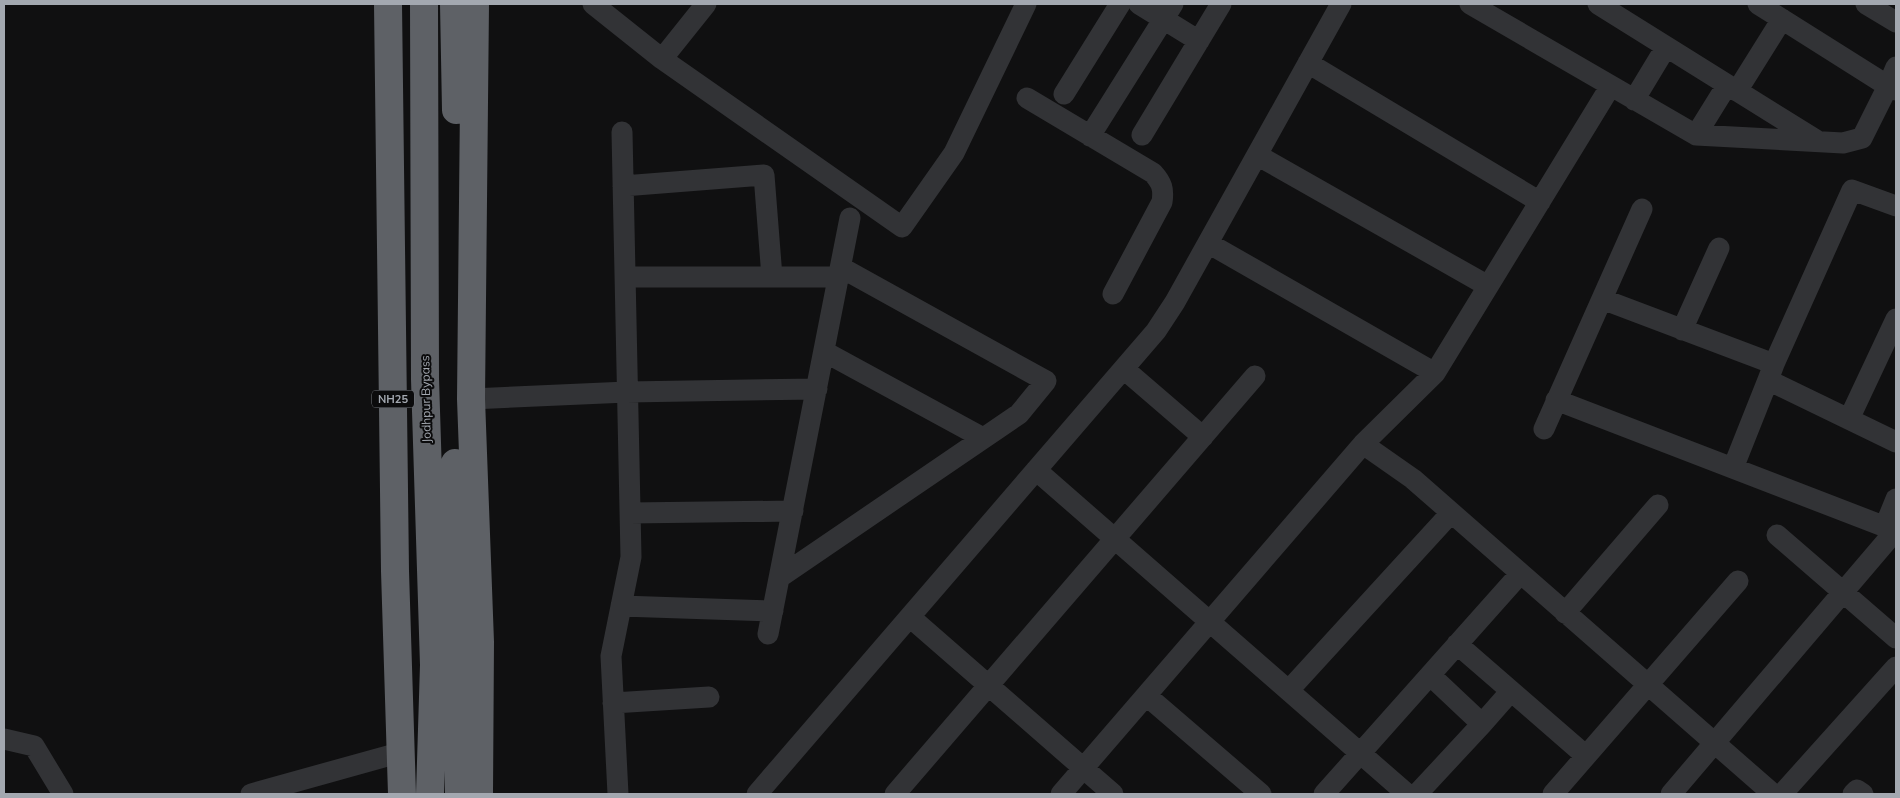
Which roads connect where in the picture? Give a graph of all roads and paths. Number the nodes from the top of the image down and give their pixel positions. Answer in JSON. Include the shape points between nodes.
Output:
{"nodes":[{"id":1,"x":388,"y":4,"type":"edge"},
{"id":2,"x":424,"y":4,"type":"edge"},
{"id":3,"x":454,"y":4,"type":"edge"},
{"id":4,"x":475,"y":4,"type":"edge"},
{"id":5,"x":593,"y":4,"type":"edge"},
{"id":6,"x":706,"y":4,"type":"edge"},
{"id":7,"x":1026,"y":4,"type":"edge"},
{"id":8,"x":1120,"y":4,"type":"edge"},
{"id":9,"x":1139,"y":4,"type":"edge"},
{"id":10,"x":1222,"y":4,"type":"edge"},
{"id":11,"x":1341,"y":4,"type":"edge"},
{"id":12,"x":1470,"y":4,"type":"edge"},
{"id":13,"x":1598,"y":4,"type":"edge"},
{"id":14,"x":1758,"y":4,"type":"edge"},
{"id":15,"x":1866,"y":4,"type":"edge"},
{"id":16,"x":1623,"y":10,"type":"edge"},
{"id":17,"x":1168,"y":11,"type":"edge"},
{"id":18,"x":1782,"y":19,"type":"junction"},
{"id":19,"x":1896,"y":22,"type":"edge"},
{"id":20,"x":1199,"y":41,"type":"junction"},
{"id":21,"x":1666,"y":47,"type":"junction"},
{"id":22,"x":662,"y":59,"type":"junction"},
{"id":23,"x":1308,"y":63,"type":"junction"},
{"id":24,"x":1893,"y":81,"type":"edge"},
{"id":25,"x":1610,"y":87,"type":"junction"},
{"id":26,"x":1732,"y":88,"type":"junction"},
{"id":27,"x":1064,"y":94,"type":"dead end"},
{"id":28,"x":1027,"y":98,"type":"dead end"},
{"id":29,"x":1634,"y":100,"type":"junction"},
{"id":30,"x":622,"y":132,"type":"dead end"},
{"id":31,"x":1142,"y":135,"type":"dead end"},
{"id":32,"x":1696,"y":135,"type":"junction"},
{"id":33,"x":1090,"y":136,"type":"junction"},
{"id":34,"x":1819,"y":142,"type":"junction"},
{"id":35,"x":1257,"y":155,"type":"junction"},
{"id":36,"x":623,"y":186,"type":"junction"},
{"id":37,"x":1540,"y":202,"type":"junction"},
{"id":38,"x":1896,"y":206,"type":"edge"},
{"id":39,"x":1642,"y":209,"type":"dead end"},
{"id":40,"x":850,"y":218,"type":"dead end"},
{"id":41,"x":1208,"y":243,"type":"junction"},
{"id":42,"x":1719,"y":248,"type":"dead end"},
{"id":43,"x":841,"y":272,"type":"junction"},
{"id":44,"x":625,"y":277,"type":"junction"},
{"id":45,"x":772,"y":277,"type":"junction"},
{"id":46,"x":1488,"y":286,"type":"junction"},
{"id":47,"x":1113,"y":294,"type":"dead end"},
{"id":48,"x":1602,"y":299,"type":"junction"},
{"id":49,"x":1896,"y":319,"type":"edge"},
{"id":50,"x":1682,"y":330,"type":"junction"},
{"id":51,"x":825,"y":352,"type":"junction"},
{"id":52,"x":1124,"y":368,"type":"junction"},
{"id":53,"x":1771,"y":372,"type":"junction"},
{"id":54,"x":1435,"y":373,"type":"junction"},
{"id":55,"x":1255,"y":376,"type":"dead end"},
{"id":56,"x":817,"y":389,"type":"junction"},
{"id":57,"x":627,"y":392,"type":"junction"},
{"id":58,"x":472,"y":399,"type":"junction"},
{"id":59,"x":1556,"y":400,"type":"junction"},
{"id":60,"x":1849,"y":419,"type":"junction"},
{"id":61,"x":1544,"y":429,"type":"dead end"},
{"id":62,"x":1203,"y":436,"type":"junction"},
{"id":63,"x":983,"y":438,"type":"junction"},
{"id":64,"x":1896,"y":442,"type":"edge"},
{"id":65,"x":1363,"y":444,"type":"junction"},
{"id":66,"x":1733,"y":468,"type":"junction"},
{"id":67,"x":1036,"y":470,"type":"junction"},
{"id":68,"x":1896,"y":499,"type":"edge"},
{"id":69,"x":1658,"y":505,"type":"dead end"},
{"id":70,"x":793,"y":510,"type":"junction"},
{"id":71,"x":630,"y":513,"type":"junction"},
{"id":72,"x":1451,"y":513,"type":"junction"},
{"id":73,"x":1892,"y":529,"type":"edge"},
{"id":74,"x":1777,"y":534,"type":"dead end"},
{"id":75,"x":1115,"y":539,"type":"junction"},
{"id":76,"x":1520,"y":574,"type":"junction"},
{"id":77,"x":780,"y":577,"type":"junction"},
{"id":78,"x":1738,"y":580,"type":"dead end"},
{"id":79,"x":1843,"y":592,"type":"junction"},
{"id":80,"x":621,"y":606,"type":"junction"},
{"id":81,"x":773,"y":611,"type":"junction"},
{"id":82,"x":1565,"y":613,"type":"junction"},
{"id":83,"x":910,"y":617,"type":"junction"},
{"id":84,"x":1211,"y":622,"type":"junction"},
{"id":85,"x":768,"y":634,"type":"dead end"},
{"id":86,"x":1896,"y":638,"type":"edge"},
{"id":87,"x":1457,"y":644,"type":"junction"},
{"id":88,"x":1896,"y":667,"type":"edge"},
{"id":89,"x":1430,"y":675,"type":"junction"},
{"id":90,"x":1648,"y":685,"type":"junction"},
{"id":91,"x":988,"y":686,"type":"junction"},
{"id":92,"x":1289,"y":690,"type":"junction"},
{"id":93,"x":1511,"y":691,"type":"junction"},
{"id":94,"x":1147,"y":696,"type":"junction"},
{"id":95,"x":708,"y":697,"type":"dead end"},
{"id":96,"x":613,"y":703,"type":"junction"},
{"id":97,"x":1482,"y":724,"type":"junction"},
{"id":98,"x":4,"y":738,"type":"edge"},
{"id":99,"x":1714,"y":744,"type":"junction"},
{"id":100,"x":402,"y":752,"type":"junction"},
{"id":101,"x":1360,"y":753,"type":"junction"},
{"id":102,"x":1586,"y":756,"type":"junction"},
{"id":103,"x":1083,"y":768,"type":"junction"},
{"id":104,"x":63,"y":794,"type":"edge"},
{"id":105,"x":251,"y":794,"type":"edge"},
{"id":106,"x":402,"y":794,"type":"edge"},
{"id":107,"x":430,"y":794,"type":"edge"},
{"id":108,"x":459,"y":794,"type":"edge"},
{"id":109,"x":479,"y":794,"type":"edge"},
{"id":110,"x":618,"y":794,"type":"edge"},
{"id":111,"x":757,"y":794,"type":"edge"},
{"id":112,"x":895,"y":794,"type":"edge"},
{"id":113,"x":1061,"y":794,"type":"edge"},
{"id":114,"x":1113,"y":794,"type":"edge"},
{"id":115,"x":1261,"y":794,"type":"edge"},
{"id":116,"x":1324,"y":794,"type":"edge"},
{"id":117,"x":1407,"y":794,"type":"edge"},
{"id":118,"x":1417,"y":794,"type":"edge"},
{"id":119,"x":1553,"y":794,"type":"edge"},
{"id":120,"x":1672,"y":794,"type":"edge"},
{"id":121,"x":1772,"y":794,"type":"edge"},
{"id":122,"x":1782,"y":794,"type":"edge"},
{"id":123,"x":1853,"y":794,"type":"edge"},
{"id":124,"x":1862,"y":794,"type":"edge"}],
"edges":[{"from":1,"to":100,"type":"highway","number":"NH25","via":[[395,571]]},
{"from":2,"to":107,"type":"highway","name":"Jodhpur Bypass","number":"NH25","via":[[425,333],[434,665]]},
{"from":3,"to":108,"type":"highway"},
{"from":4,"to":58,"type":"highway"},
{"from":5,"to":22,"type":"street"},
{"from":6,"to":22,"type":"street"},
{"from":7,"to":22,"type":"street","via":[[954,153],[902,227]]},
{"from":8,"to":27,"type":"street"},
{"from":9,"to":17,"type":"street"},
{"from":10,"to":20,"type":"street"},
{"from":11,"to":23,"type":"street"},
{"from":12,"to":25,"type":"street"},
{"from":13,"to":16,"type":"street"},
{"from":14,"to":18,"type":"street"},
{"from":15,"to":19,"type":"street"},
{"from":16,"to":21,"type":"street"},
{"from":17,"to":20,"type":"street"},
{"from":17,"to":33,"type":"street"},
{"from":18,"to":24,"type":"street"},
{"from":18,"to":26,"type":"street"},
{"from":20,"to":31,"type":"street"},
{"from":21,"to":26,"type":"street"},
{"from":21,"to":29,"type":"street"},
{"from":23,"to":35,"type":"street"},
{"from":23,"to":37,"type":"street"},
{"from":24,"to":34,"type":"street","via":[[1862,138],[1843,143]]},
{"from":25,"to":29,"type":"street"},
{"from":25,"to":37,"type":"street"},
{"from":26,"to":32,"type":"street"},
{"from":26,"to":34,"type":"street"},
{"from":28,"to":33,"type":"street"},
{"from":29,"to":32,"type":"street"},
{"from":30,"to":36,"type":"street"},
{"from":32,"to":34,"type":"street"},
{"from":33,"to":47,"type":"street","via":[[1153,173],[1164,189],[1162,202]]},
{"from":35,"to":41,"type":"street"},
{"from":35,"to":46,"type":"street"},
{"from":36,"to":44,"type":"street"},
{"from":36,"to":45,"type":"street","via":[[764,174]]},
{"from":37,"to":46,"type":"street"},
{"from":38,"to":53,"type":"street","via":[[1852,190]]},
{"from":39,"to":48,"type":"street"},
{"from":40,"to":43,"type":"street"},
{"from":41,"to":52,"type":"street","via":[[1176,302]]},
{"from":41,"to":54,"type":"street"},
{"from":42,"to":50,"type":"street"},
{"from":43,"to":45,"type":"street"},
{"from":43,"to":51,"type":"street"},
{"from":43,"to":63,"type":"street","via":[[1046,380],[1019,414]]},
{"from":44,"to":45,"type":"street"},
{"from":44,"to":57,"type":"street"},
{"from":46,"to":54,"type":"street"},
{"from":48,"to":50,"type":"street"},
{"from":48,"to":59,"type":"street"},
{"from":49,"to":60,"type":"street"},
{"from":50,"to":53,"type":"street"},
{"from":51,"to":56,"type":"street"},
{"from":51,"to":63,"type":"street"},
{"from":52,"to":62,"type":"street"},
{"from":52,"to":67,"type":"street"},
{"from":53,"to":60,"type":"street"},
{"from":53,"to":66,"type":"street"},
{"from":54,"to":65,"type":"street"},
{"from":55,"to":62,"type":"street"},
{"from":56,"to":57,"type":"street"},
{"from":56,"to":70,"type":"street"},
{"from":57,"to":58,"type":"street"},
{"from":57,"to":71,"type":"street"},
{"from":58,"to":109,"type":"highway","via":[[480,642]]},
{"from":59,"to":61,"type":"street"},
{"from":59,"to":66,"type":"street"},
{"from":60,"to":64,"type":"street"},
{"from":62,"to":75,"type":"street"},
{"from":63,"to":77,"type":"street"},
{"from":65,"to":72,"type":"street","via":[[1413,479]]},
{"from":65,"to":84,"type":"street"},
{"from":66,"to":73,"type":"street"},
{"from":67,"to":75,"type":"street"},
{"from":67,"to":83,"type":"street"},
{"from":68,"to":73,"type":"street"},
{"from":69,"to":82,"type":"street"},
{"from":70,"to":71,"type":"street"},
{"from":70,"to":77,"type":"street"},
{"from":71,"to":80,"type":"street","via":[[631,557]]},
{"from":72,"to":76,"type":"street"},
{"from":72,"to":92,"type":"street"},
{"from":73,"to":79,"type":"street"},
{"from":74,"to":79,"type":"street"},
{"from":75,"to":84,"type":"street"},
{"from":75,"to":91,"type":"street"},
{"from":76,"to":82,"type":"street"},
{"from":76,"to":87,"type":"street"},
{"from":77,"to":81,"type":"street"},
{"from":78,"to":90,"type":"street"},
{"from":79,"to":86,"type":"street"},
{"from":79,"to":99,"type":"street"},
{"from":80,"to":81,"type":"street"},
{"from":80,"to":96,"type":"street","via":[[611,656]]},
{"from":81,"to":85,"type":"street"},
{"from":82,"to":90,"type":"street"},
{"from":83,"to":91,"type":"street"},
{"from":83,"to":111,"type":"street"},
{"from":84,"to":92,"type":"street"},
{"from":84,"to":94,"type":"street"},
{"from":87,"to":89,"type":"street"},
{"from":87,"to":93,"type":"street"},
{"from":88,"to":122,"type":"street"},
{"from":89,"to":97,"type":"street"},
{"from":89,"to":101,"type":"street"},
{"from":90,"to":99,"type":"street"},
{"from":90,"to":102,"type":"street"},
{"from":91,"to":103,"type":"street"},
{"from":91,"to":112,"type":"street"},
{"from":92,"to":101,"type":"street"},
{"from":93,"to":97,"type":"street"},
{"from":93,"to":102,"type":"street"},
{"from":94,"to":103,"type":"street"},
{"from":94,"to":115,"type":"street"},
{"from":95,"to":96,"type":"street"},
{"from":96,"to":110,"type":"street"},
{"from":97,"to":118,"type":"street"},
{"from":98,"to":104,"type":"street","via":[[34,746]]},
{"from":99,"to":120,"type":"street"},
{"from":99,"to":121,"type":"street"},
{"from":100,"to":105,"type":"street"},
{"from":100,"to":106,"type":"highway","number":"NH25"},
{"from":101,"to":116,"type":"street"},
{"from":101,"to":117,"type":"street"},
{"from":102,"to":119,"type":"street"},
{"from":103,"to":113,"type":"street"},
{"from":103,"to":114,"type":"street"},
{"from":123,"to":124,"type":"street","via":[[1857,790]]}]}
